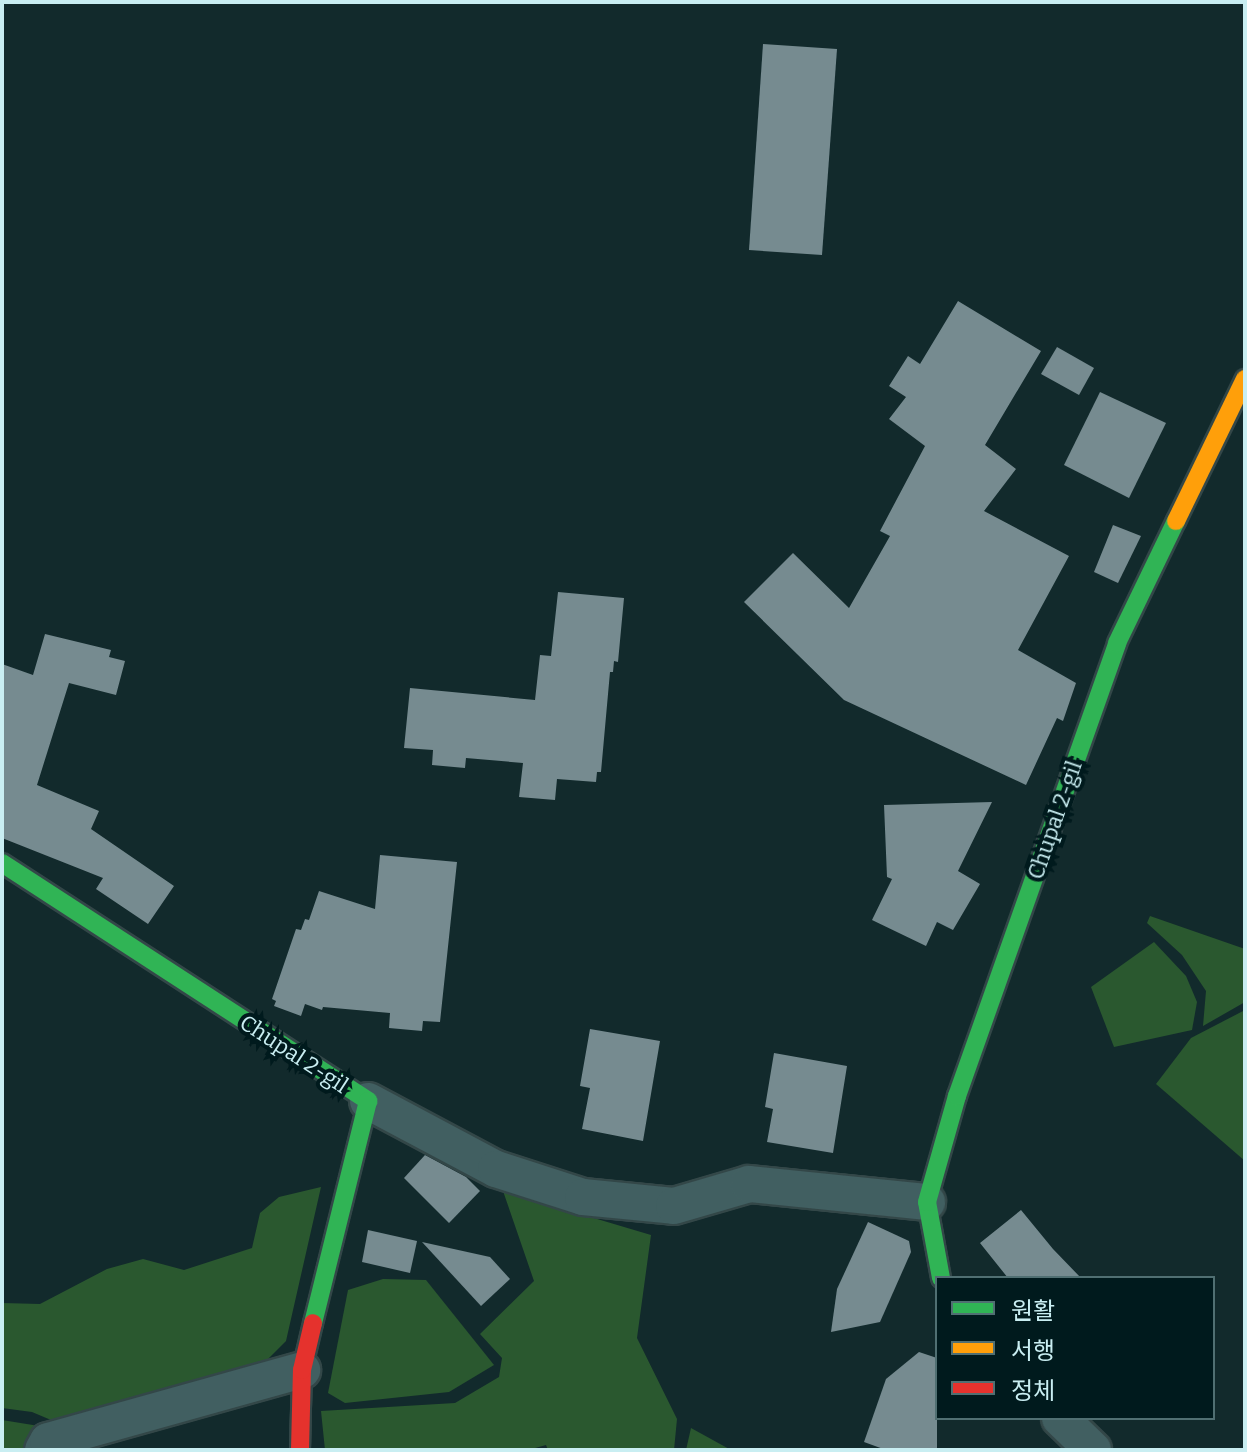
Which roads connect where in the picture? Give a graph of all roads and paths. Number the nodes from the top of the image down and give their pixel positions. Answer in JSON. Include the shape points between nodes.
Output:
{"nodes":[{"id":1,"x":1245,"y":379,"type":"edge"},
{"id":2,"x":2,"y":863,"type":"edge"},
{"id":3,"x":368,"y":1101,"type":"junction"},
{"id":4,"x":927,"y":1202,"type":"junction"},
{"id":5,"x":941,"y":1276,"type":"edge"},
{"id":6,"x":302,"y":1370,"type":"junction"},
{"id":7,"x":1062,"y":1420,"type":"edge"},
{"id":8,"x":43,"y":1450,"type":"edge"},
{"id":9,"x":300,"y":1450,"type":"edge"},
{"id":10,"x":1093,"y":1450,"type":"edge"}],
"edges":[{"from":1,"to":4,"type":"street","name":"Chupal 2-gil","via":[[1117,643],[957,1096]]},
{"from":2,"to":3,"type":"street","name":"Chupal 2-gil"},
{"from":3,"to":4,"type":"street","via":[[496,1169],[583,1197],[674,1206],[749,1184]]},
{"from":3,"to":6,"type":"street","name":"Chupal 2-gil"},
{"from":4,"to":5,"type":"street","name":"Chupal 2-gil"},
{"from":6,"to":8,"type":"street","via":[[48,1441]]},
{"from":6,"to":9,"type":"street","name":"Chupal 2-gil"},
{"from":7,"to":10,"type":"street"}]}
